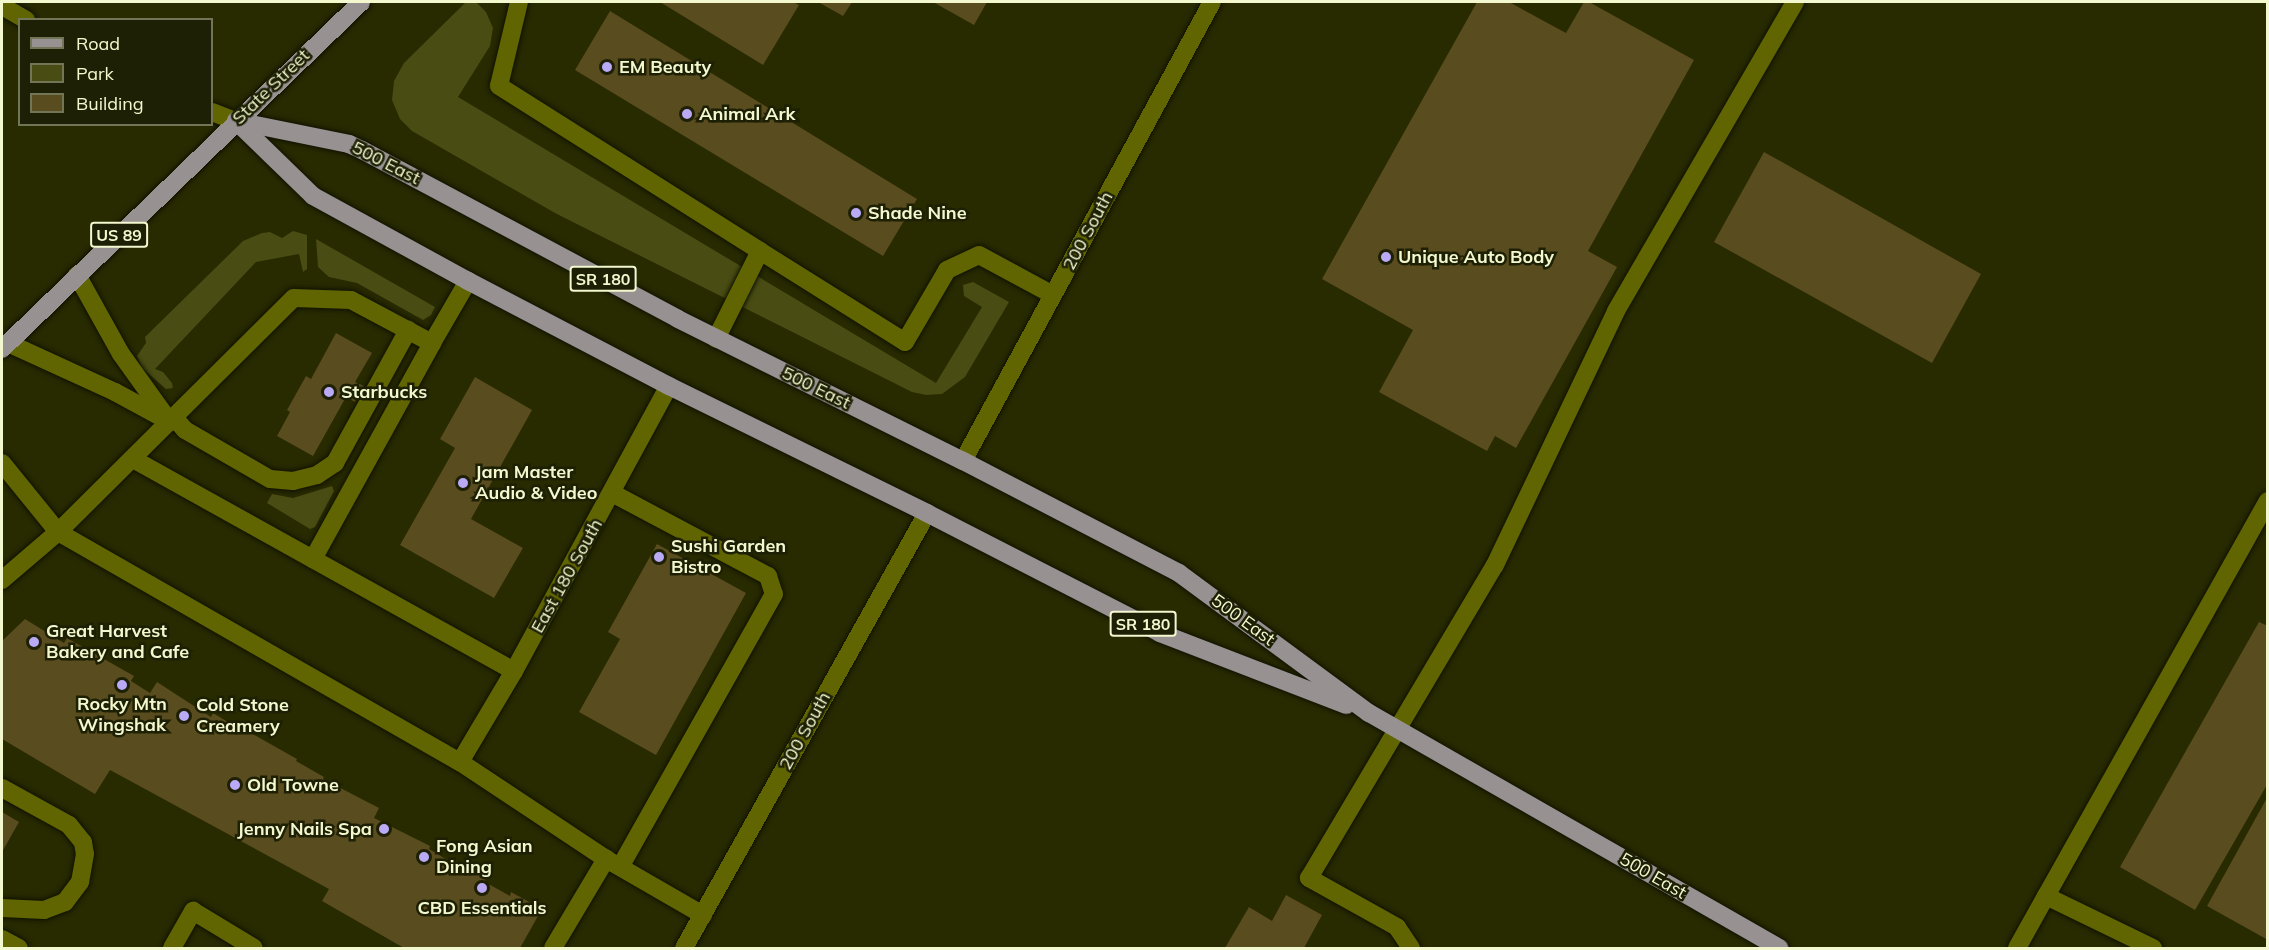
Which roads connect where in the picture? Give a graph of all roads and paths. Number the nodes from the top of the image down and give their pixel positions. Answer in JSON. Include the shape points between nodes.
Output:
{"nodes":[{"id":1,"x":361,"y":2,"type":"edge"},
{"id":2,"x":519,"y":2,"type":"edge"},
{"id":3,"x":1212,"y":2,"type":"edge"},
{"id":4,"x":1795,"y":2,"type":"edge"},
{"id":5,"x":2,"y":6,"type":"edge"},
{"id":6,"x":23,"y":18,"type":"edge"},
{"id":7,"x":213,"y":112,"type":"edge"},
{"id":8,"x":236,"y":121,"type":"junction"},
{"id":9,"x":760,"y":251,"type":"junction"},
{"id":10,"x":77,"y":275,"type":"junction"},
{"id":11,"x":468,"y":281,"type":"junction"},
{"id":12,"x":1053,"y":295,"type":"junction"},
{"id":13,"x":408,"y":330,"type":"junction"},
{"id":14,"x":716,"y":339,"type":"junction"},
{"id":15,"x":432,"y":343,"type":"junction"},
{"id":16,"x":5,"y":346,"type":"edge"},
{"id":17,"x":669,"y":386,"type":"junction"},
{"id":18,"x":172,"y":420,"type":"junction"},
{"id":19,"x":133,"y":459,"type":"junction"},
{"id":20,"x":963,"y":461,"type":"junction"},
{"id":21,"x":2,"y":463,"type":"edge"},
{"id":22,"x":612,"y":493,"type":"junction"},
{"id":23,"x":2268,"y":501,"type":"edge"},
{"id":24,"x":927,"y":513,"type":"junction"},
{"id":25,"x":58,"y":532,"type":"junction"},
{"id":26,"x":313,"y":559,"type":"junction"},
{"id":27,"x":2,"y":580,"type":"edge"},
{"id":28,"x":514,"y":671,"type":"junction"},
{"id":29,"x":1369,"y":713,"type":"junction"},
{"id":30,"x":1398,"y":730,"type":"junction"},
{"id":31,"x":460,"y":762,"type":"junction"},
{"id":32,"x":2,"y":788,"type":"edge"},
{"id":33,"x":613,"y":863,"type":"junction"},
{"id":34,"x":2046,"y":896,"type":"junction"},
{"id":35,"x":2,"y":908,"type":"edge"},
{"id":36,"x":703,"y":915,"type":"junction"},
{"id":37,"x":2,"y":939,"type":"edge"},
{"id":38,"x":19,"y":948,"type":"edge"},
{"id":39,"x":172,"y":948,"type":"edge"},
{"id":40,"x":255,"y":948,"type":"edge"},
{"id":41,"x":553,"y":948,"type":"edge"},
{"id":42,"x":684,"y":948,"type":"edge"},
{"id":43,"x":1412,"y":948,"type":"edge"},
{"id":44,"x":1780,"y":948,"type":"edge"},
{"id":45,"x":2017,"y":948,"type":"edge"},
{"id":46,"x":2152,"y":948,"type":"edge"}],
"edges":[{"from":1,"to":8,"type":"main road","name":"State Street","number":"US 89"},
{"from":2,"to":9,"type":"street","via":[[499,86]]},
{"from":3,"to":12,"type":"street","name":"200 South"},
{"from":4,"to":30,"type":"street","via":[[1616,311],[1495,565]]},
{"from":5,"to":6,"type":"street"},
{"from":7,"to":8,"type":"street","name":"500 East"},
{"from":8,"to":10,"type":"main road","name":"State Street","number":"US 89"},
{"from":8,"to":11,"type":"main road","name":"500 East","number":"SR 180","via":[[313,196]]},
{"from":8,"to":14,"type":"main road","name":"500 East","number":"SR 180","via":[[349,144]]},
{"from":9,"to":12,"type":"street","via":[[905,342],[946,270],[979,255]]},
{"from":9,"to":14,"type":"street"},
{"from":10,"to":16,"type":"main road","name":"State Street","number":"US 89"},
{"from":10,"to":18,"type":"street","via":[[121,354]]},
{"from":11,"to":15,"type":"street"},
{"from":11,"to":17,"type":"main road","name":"500 East","number":"SR 180"},
{"from":12,"to":20,"type":"street","name":"200 South"},
{"from":13,"to":15,"type":"street"},
{"from":13,"to":18,"type":"street","via":[[351,300],[294,298]]},
{"from":13,"to":18,"type":"street","via":[[335,462],[317,475],[293,481],[270,479]]},
{"from":14,"to":20,"type":"main road","name":"500 East","number":"SR 180"},
{"from":15,"to":26,"type":"street"},
{"from":16,"to":18,"type":"street"},
{"from":17,"to":22,"type":"street","name":"East 180 South"},
{"from":17,"to":24,"type":"main road","name":"500 East","number":"SR 180"},
{"from":18,"to":19,"type":"street"},
{"from":19,"to":25,"type":"street"},
{"from":19,"to":26,"type":"street"},
{"from":20,"to":29,"type":"main road","name":"500 East","number":"SR 180","via":[[1179,573]]},
{"from":21,"to":25,"type":"street"},
{"from":22,"to":28,"type":"street","name":"East 180 South"},
{"from":22,"to":33,"type":"street","via":[[768,576],[774,594]]},
{"from":23,"to":34,"type":"street"},
{"from":24,"to":29,"type":"main road","name":"500 East","number":"SR 180","via":[[1160,633]]},
{"from":24,"to":36,"type":"street","name":"200 South"},
{"from":25,"to":27,"type":"street"},
{"from":25,"to":31,"type":"street"},
{"from":26,"to":28,"type":"street"},
{"from":28,"to":31,"type":"street","name":"East 180 South"},
{"from":29,"to":30,"type":"main road","name":"500 East","number":"SR 180"},
{"from":30,"to":43,"type":"street","via":[[1309,878],[1397,927]]},
{"from":30,"to":44,"type":"main road","name":"500 East","number":"SR 180"},
{"from":31,"to":33,"type":"street"},
{"from":32,"to":35,"type":"street","via":[[69,825],[83,842],[85,854],[80,882],[65,902],[44,910]]},
{"from":33,"to":36,"type":"street"},
{"from":33,"to":41,"type":"street"},
{"from":34,"to":45,"type":"street"},
{"from":34,"to":46,"type":"street"},
{"from":36,"to":42,"type":"street","name":"200 South"},
{"from":37,"to":38,"type":"street"},
{"from":39,"to":40,"type":"street","via":[[193,911]]}]}
